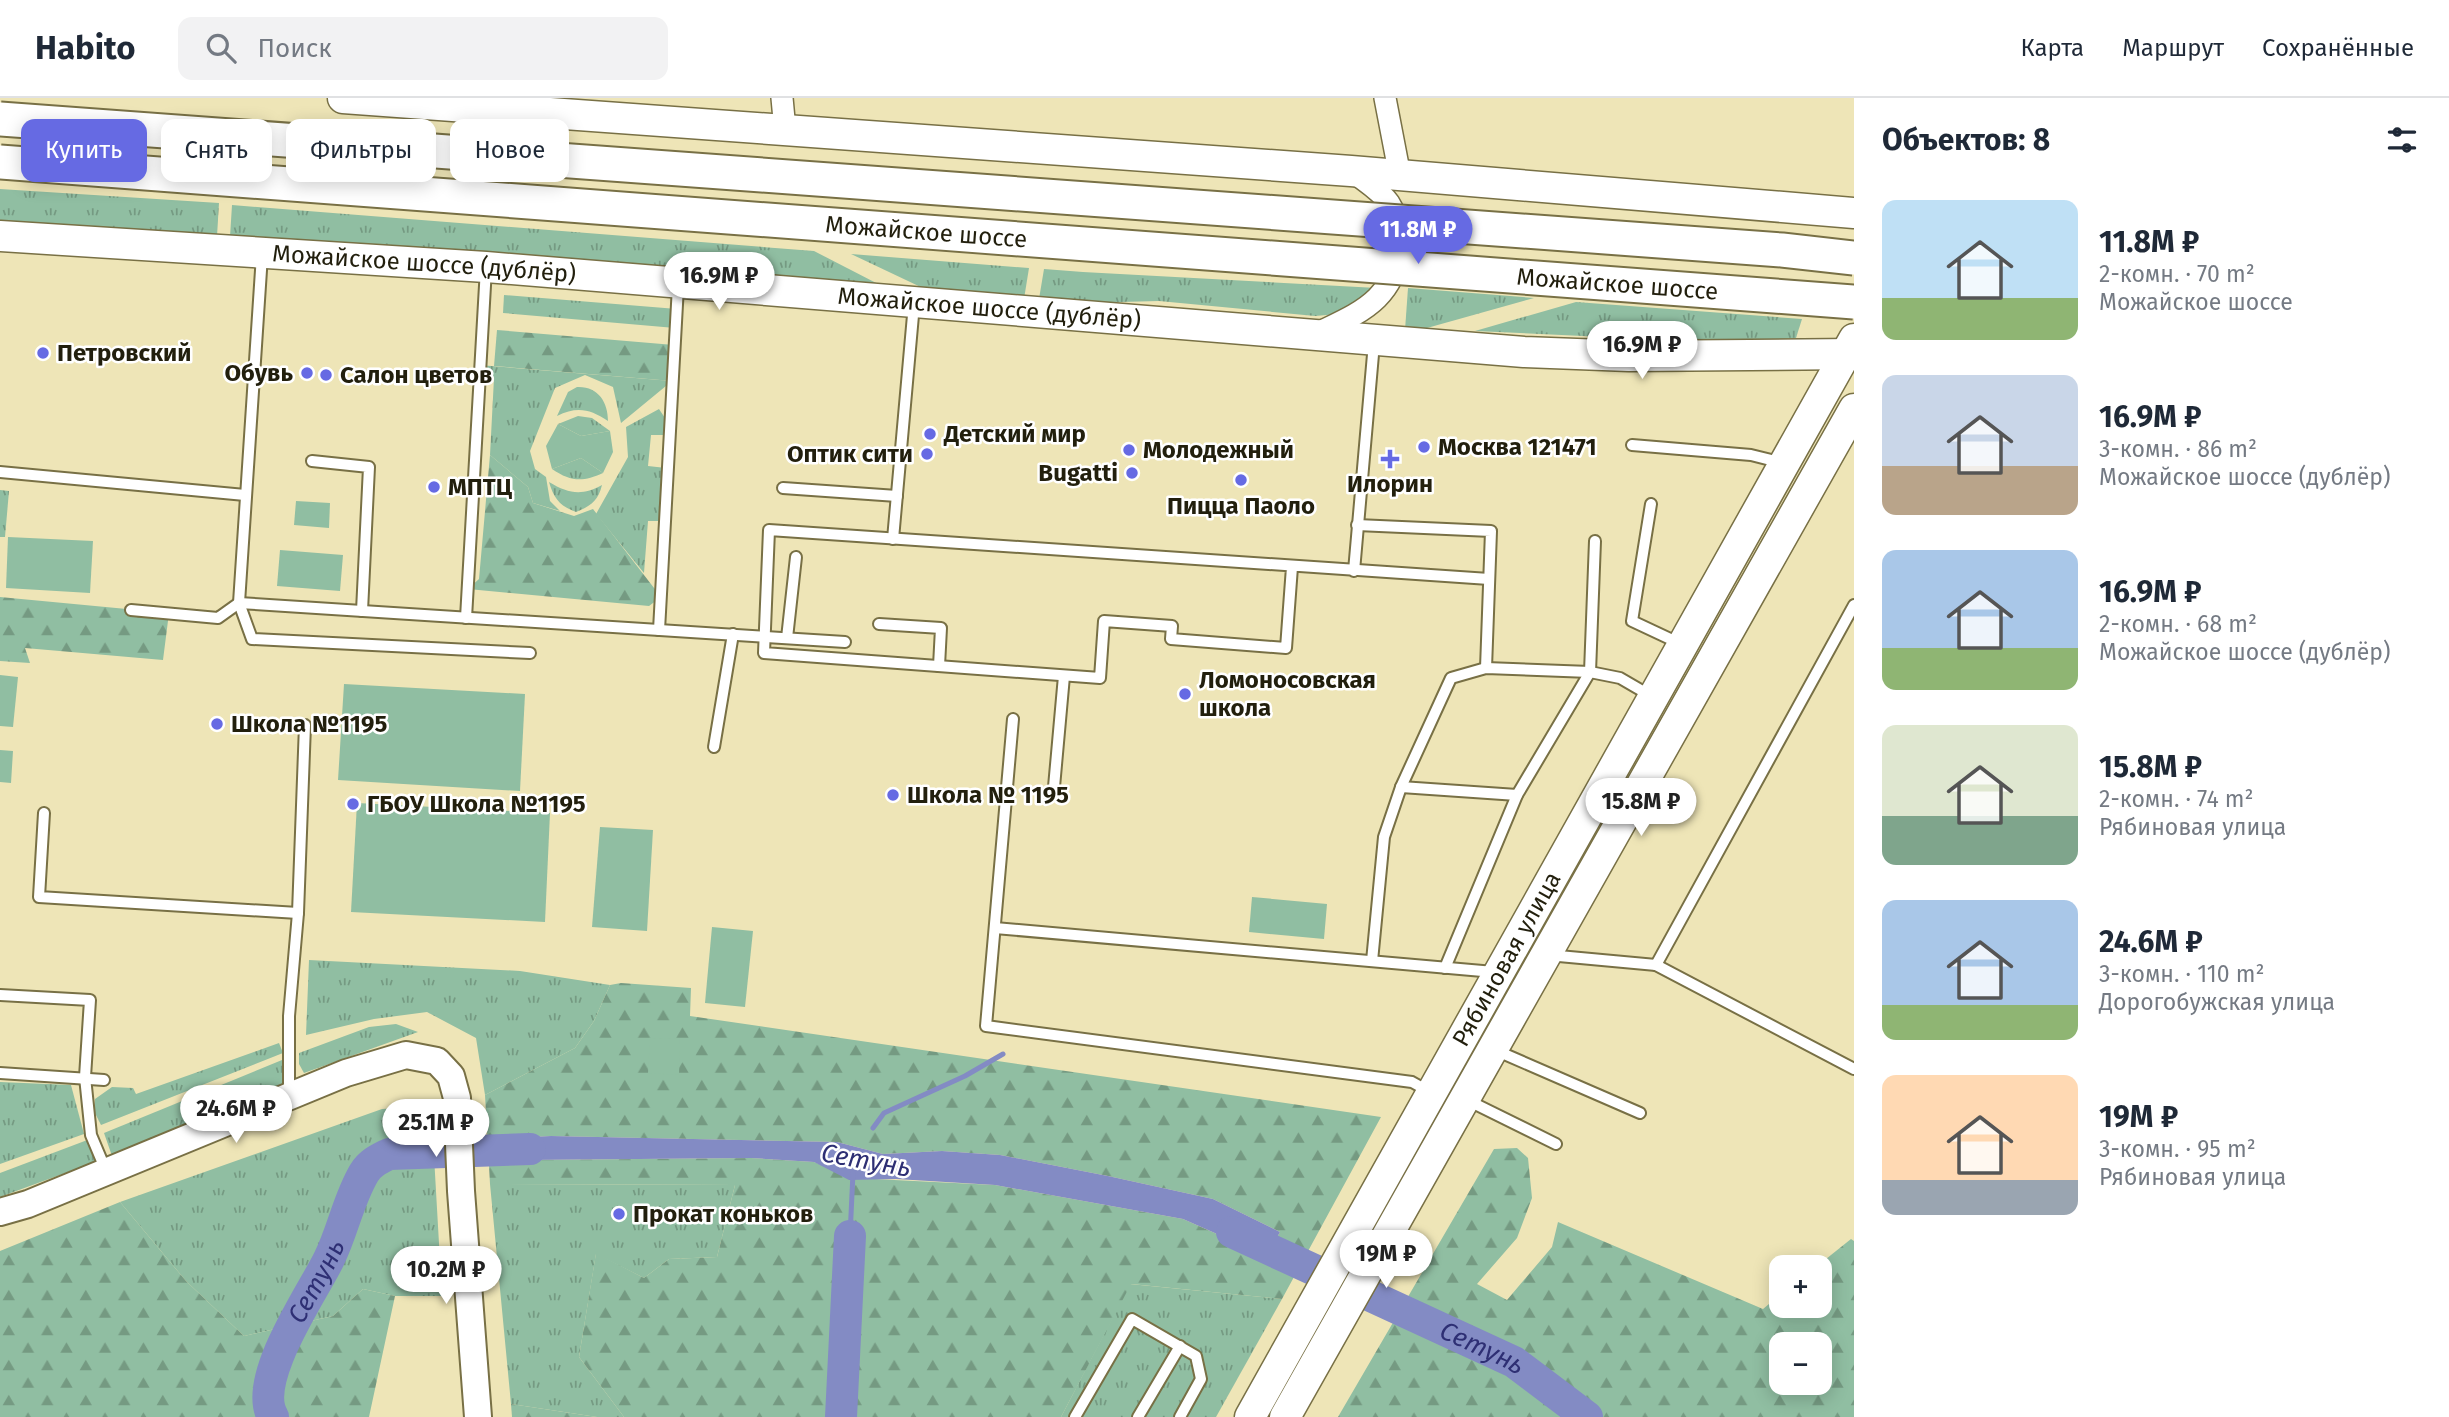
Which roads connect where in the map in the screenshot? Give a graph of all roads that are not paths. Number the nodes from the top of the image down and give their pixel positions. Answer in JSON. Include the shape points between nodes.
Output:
{"nodes":[{"id":1,"x":343,"y":98,"type":"edge"},
{"id":2,"x":782,"y":98,"type":"edge"},
{"id":3,"x":1385,"y":98,"type":"edge"},
{"id":4,"x":503,"y":104,"type":"edge"},
{"id":5,"x":0,"y":119,"type":"edge"},
{"id":6,"x":785,"y":130,"type":"junction"},
{"id":7,"x":0,"y":162,"type":"edge"},
{"id":8,"x":1351,"y":171,"type":"junction"},
{"id":9,"x":1400,"y":176,"type":"junction"},
{"id":10,"x":1854,"y":214,"type":"edge"},
{"id":11,"x":0,"y":236,"type":"edge"},
{"id":12,"x":262,"y":252,"type":"junction"},
{"id":13,"x":1854,"y":258,"type":"edge"},
{"id":14,"x":486,"y":267,"type":"junction"},
{"id":15,"x":678,"y":283,"type":"junction"},
{"id":16,"x":1854,"y":302,"type":"edge"},
{"id":17,"x":914,"y":303,"type":"junction"},
{"id":18,"x":1314,"y":335,"type":"junction"},
{"id":19,"x":1374,"y":340,"type":"junction"},
{"id":20,"x":1852,"y":349,"type":"edge"},
{"id":21,"x":1854,"y":409,"type":"edge"},
{"id":22,"x":1633,"y":445,"type":"dead end"},
{"id":23,"x":312,"y":461,"type":"dead end"},
{"id":24,"x":1786,"y":463,"type":"junction"},
{"id":25,"x":0,"y":472,"type":"edge"},
{"id":26,"x":783,"y":488,"type":"dead end"},
{"id":27,"x":245,"y":495,"type":"junction"},
{"id":28,"x":897,"y":496,"type":"junction"},
{"id":29,"x":1651,"y":504,"type":"dead end"},
{"id":30,"x":1357,"y":525,"type":"junction"},
{"id":31,"x":893,"y":538,"type":"junction"},
{"id":32,"x":1595,"y":541,"type":"dead end"},
{"id":33,"x":796,"y":557,"type":"dead end"},
{"id":34,"x":1293,"y":567,"type":"junction"},
{"id":35,"x":1354,"y":571,"type":"junction"},
{"id":36,"x":1489,"y":579,"type":"junction"},
{"id":37,"x":239,"y":603,"type":"junction"},
{"id":38,"x":1854,"y":605,"type":"edge"},
{"id":39,"x":131,"y":610,"type":"dead end"},
{"id":40,"x":362,"y":611,"type":"junction"},
{"id":41,"x":466,"y":618,"type":"junction"},
{"id":42,"x":879,"y":624,"type":"dead end"},
{"id":43,"x":659,"y":630,"type":"junction"},
{"id":44,"x":733,"y":634,"type":"junction"},
{"id":45,"x":764,"y":637,"type":"junction"},
{"id":46,"x":787,"y":638,"type":"junction"},
{"id":47,"x":845,"y":642,"type":"dead end"},
{"id":48,"x":1684,"y":646,"type":"junction"},
{"id":49,"x":530,"y":653,"type":"dead end"},
{"id":50,"x":939,"y":666,"type":"junction"},
{"id":51,"x":1486,"y":668,"type":"junction"},
{"id":52,"x":1591,"y":672,"type":"junction"},
{"id":53,"x":1064,"y":676,"type":"junction"},
{"id":54,"x":1654,"y":698,"type":"junction"},
{"id":55,"x":1013,"y":719,"type":"dead end"},
{"id":56,"x":305,"y":725,"type":"dead end"},
{"id":57,"x":714,"y":747,"type":"dead end"},
{"id":58,"x":1054,"y":787,"type":"dead end"},
{"id":59,"x":1401,"y":787,"type":"junction"},
{"id":60,"x":1517,"y":795,"type":"junction"},
{"id":61,"x":44,"y":813,"type":"dead end"},
{"id":62,"x":298,"y":912,"type":"junction"},
{"id":63,"x":995,"y":928,"type":"junction"},
{"id":64,"x":1546,"y":955,"type":"junction"},
{"id":65,"x":1372,"y":961,"type":"junction"},
{"id":66,"x":1657,"y":965,"type":"junction"},
{"id":67,"x":1445,"y":968,"type":"junction"},
{"id":68,"x":1500,"y":972,"type":"junction"},
{"id":69,"x":0,"y":995,"type":"edge"},
{"id":70,"x":1493,"y":1049,"type":"junction"},
{"id":71,"x":1854,"y":1069,"type":"edge"},
{"id":72,"x":0,"y":1073,"type":"edge"},
{"id":73,"x":85,"y":1077,"type":"junction"},
{"id":74,"x":104,"y":1080,"type":"dead end"},
{"id":75,"x":1432,"y":1093,"type":"junction"},
{"id":76,"x":289,"y":1094,"type":"junction"},
{"id":77,"x":1465,"y":1098,"type":"junction"},
{"id":78,"x":1640,"y":1113,"type":"dead end"},
{"id":79,"x":1556,"y":1144,"type":"dead end"},
{"id":80,"x":107,"y":1173,"type":"junction"},
{"id":81,"x":0,"y":1212,"type":"edge"},
{"id":82,"x":1180,"y":1346,"type":"junction"},
{"id":83,"x":478,"y":1417,"type":"edge"},
{"id":84,"x":1075,"y":1417,"type":"edge"},
{"id":85,"x":1138,"y":1417,"type":"edge"},
{"id":86,"x":1180,"y":1417,"type":"edge"},
{"id":87,"x":1250,"y":1417,"type":"edge"},
{"id":88,"x":1284,"y":1417,"type":"edge"}],
"edges":[{"from":1,"to":4,"type":"main road"},
{"from":2,"to":6,"type":"street"},
{"from":3,"to":9,"type":"street"},
{"from":4,"to":6,"type":"main road"},
{"from":5,"to":13,"type":"main road","name":"Можайское шоссе","bridge":true},
{"from":6,"to":8,"type":"main road"},
{"from":7,"to":16,"type":"main road","name":"Можайское шоссе","bridge":true},
{"from":8,"to":9,"type":"main road"},
{"from":8,"to":18,"type":"street","via":[[1388,202],[1397,220],[1399,258],[1392,278],[1377,298]]},
{"from":9,"to":10,"type":"main road"},
{"from":11,"to":12,"type":"main road","name":"Можайское шоссе (дублёр)"},
{"from":12,"to":14,"type":"main road","name":"Можайское шоссе (дублёр)"},
{"from":12,"to":27,"type":"lane"},
{"from":14,"to":15,"type":"main road","name":"Можайское шоссе (дублёр)"},
{"from":14,"to":41,"type":"lane"},
{"from":15,"to":17,"type":"main road","name":"Можайское шоссе (дублёр)"},
{"from":15,"to":43,"type":"lane"},
{"from":17,"to":18,"type":"main road","name":"Можайское шоссе (дублёр)"},
{"from":17,"to":28,"type":"lane"},
{"from":18,"to":19,"type":"main road","name":"Можайское шоссе (дублёр)"},
{"from":19,"to":20,"type":"main road","name":"Можайское шоссе (дублёр)","via":[[1629,356]]},
{"from":19,"to":30,"type":"lane"},
{"from":20,"to":24,"type":"main road","name":"Рябиновая улица"},
{"from":21,"to":64,"type":"main road","name":"Рябиновая улица"},
{"from":22,"to":24,"type":"lane","via":[[1751,455]]},
{"from":23,"to":40,"type":"lane","via":[[369,467]]},
{"from":24,"to":48,"type":"main road","name":"Рябиновая улица"},
{"from":25,"to":27,"type":"lane"},
{"from":26,"to":28,"type":"lane"},
{"from":27,"to":37,"type":"lane"},
{"from":28,"to":31,"type":"lane"},
{"from":29,"to":48,"type":"lane","via":[[1632,621]]},
{"from":30,"to":35,"type":"lane"},
{"from":30,"to":36,"type":"lane","via":[[1491,531]]},
{"from":31,"to":34,"type":"lane"},
{"from":31,"to":45,"type":"lane","via":[[769,530]]},
{"from":32,"to":52,"type":"lane"},
{"from":33,"to":46,"type":"lane"},
{"from":34,"to":35,"type":"lane"},
{"from":34,"to":53,"type":"lane","via":[[1286,648],[1171,639],[1172,626],[1104,621],[1100,678]]},
{"from":35,"to":36,"type":"lane"},
{"from":36,"to":51,"type":"lane"},
{"from":37,"to":39,"type":"lane","via":[[218,618]]},
{"from":37,"to":40,"type":"lane"},
{"from":37,"to":49,"type":"lane","via":[[252,639]]},
{"from":38,"to":66,"type":"lane"},
{"from":40,"to":41,"type":"lane"},
{"from":41,"to":43,"type":"lane"},
{"from":42,"to":50,"type":"lane","via":[[941,628]]},
{"from":43,"to":44,"type":"lane"},
{"from":44,"to":45,"type":"lane"},
{"from":44,"to":57,"type":"lane"},
{"from":45,"to":46,"type":"lane"},
{"from":45,"to":50,"type":"lane","via":[[764,653]]},
{"from":46,"to":47,"type":"lane"},
{"from":48,"to":54,"type":"main road","name":"Рябиновая улица"},
{"from":50,"to":53,"type":"lane"},
{"from":51,"to":52,"type":"lane"},
{"from":51,"to":59,"type":"lane","via":[[1451,678]]},
{"from":52,"to":54,"type":"lane","via":[[1620,678]]},
{"from":52,"to":60,"type":"lane"},
{"from":53,"to":58,"type":"lane"},
{"from":54,"to":68,"type":"main road","name":"Рябиновая улица"},
{"from":55,"to":63,"type":"lane"},
{"from":56,"to":62,"type":"lane"},
{"from":59,"to":60,"type":"lane"},
{"from":59,"to":65,"type":"lane","via":[[1384,837]]},
{"from":60,"to":67,"type":"lane"},
{"from":61,"to":62,"type":"lane","via":[[39,897]]},
{"from":62,"to":76,"type":"lane","via":[[289,1016]]},
{"from":63,"to":65,"type":"lane"},
{"from":63,"to":75,"type":"lane","via":[[986,1026],[1412,1082]]},
{"from":64,"to":66,"type":"lane"},
{"from":64,"to":70,"type":"main road","name":"Рябиновая улица"},
{"from":65,"to":67,"type":"lane"},
{"from":66,"to":71,"type":"lane"},
{"from":67,"to":68,"type":"lane"},
{"from":68,"to":75,"type":"main road","name":"Рябиновая улица"},
{"from":69,"to":73,"type":"lane","via":[[90,1000]]},
{"from":70,"to":77,"type":"main road","name":"Рябиновая улица"},
{"from":70,"to":78,"type":"lane"},
{"from":72,"to":73,"type":"lane"},
{"from":73,"to":74,"type":"lane"},
{"from":73,"to":80,"type":"lane","via":[[91,1135]]},
{"from":75,"to":87,"type":"main road","name":"Рябиновая улица"},
{"from":76,"to":80,"type":"street"},
{"from":76,"to":83,"type":"street","via":[[406,1055],[437,1061],[451,1076],[457,1098]]},
{"from":77,"to":79,"type":"lane"},
{"from":77,"to":88,"type":"main road","name":"Рябиновая улица"},
{"from":80,"to":81,"type":"street"},
{"from":82,"to":84,"type":"lane","via":[[1132,1319]]},
{"from":82,"to":85,"type":"lane"},
{"from":82,"to":86,"type":"lane","via":[[1196,1356],[1201,1379]]}]}
